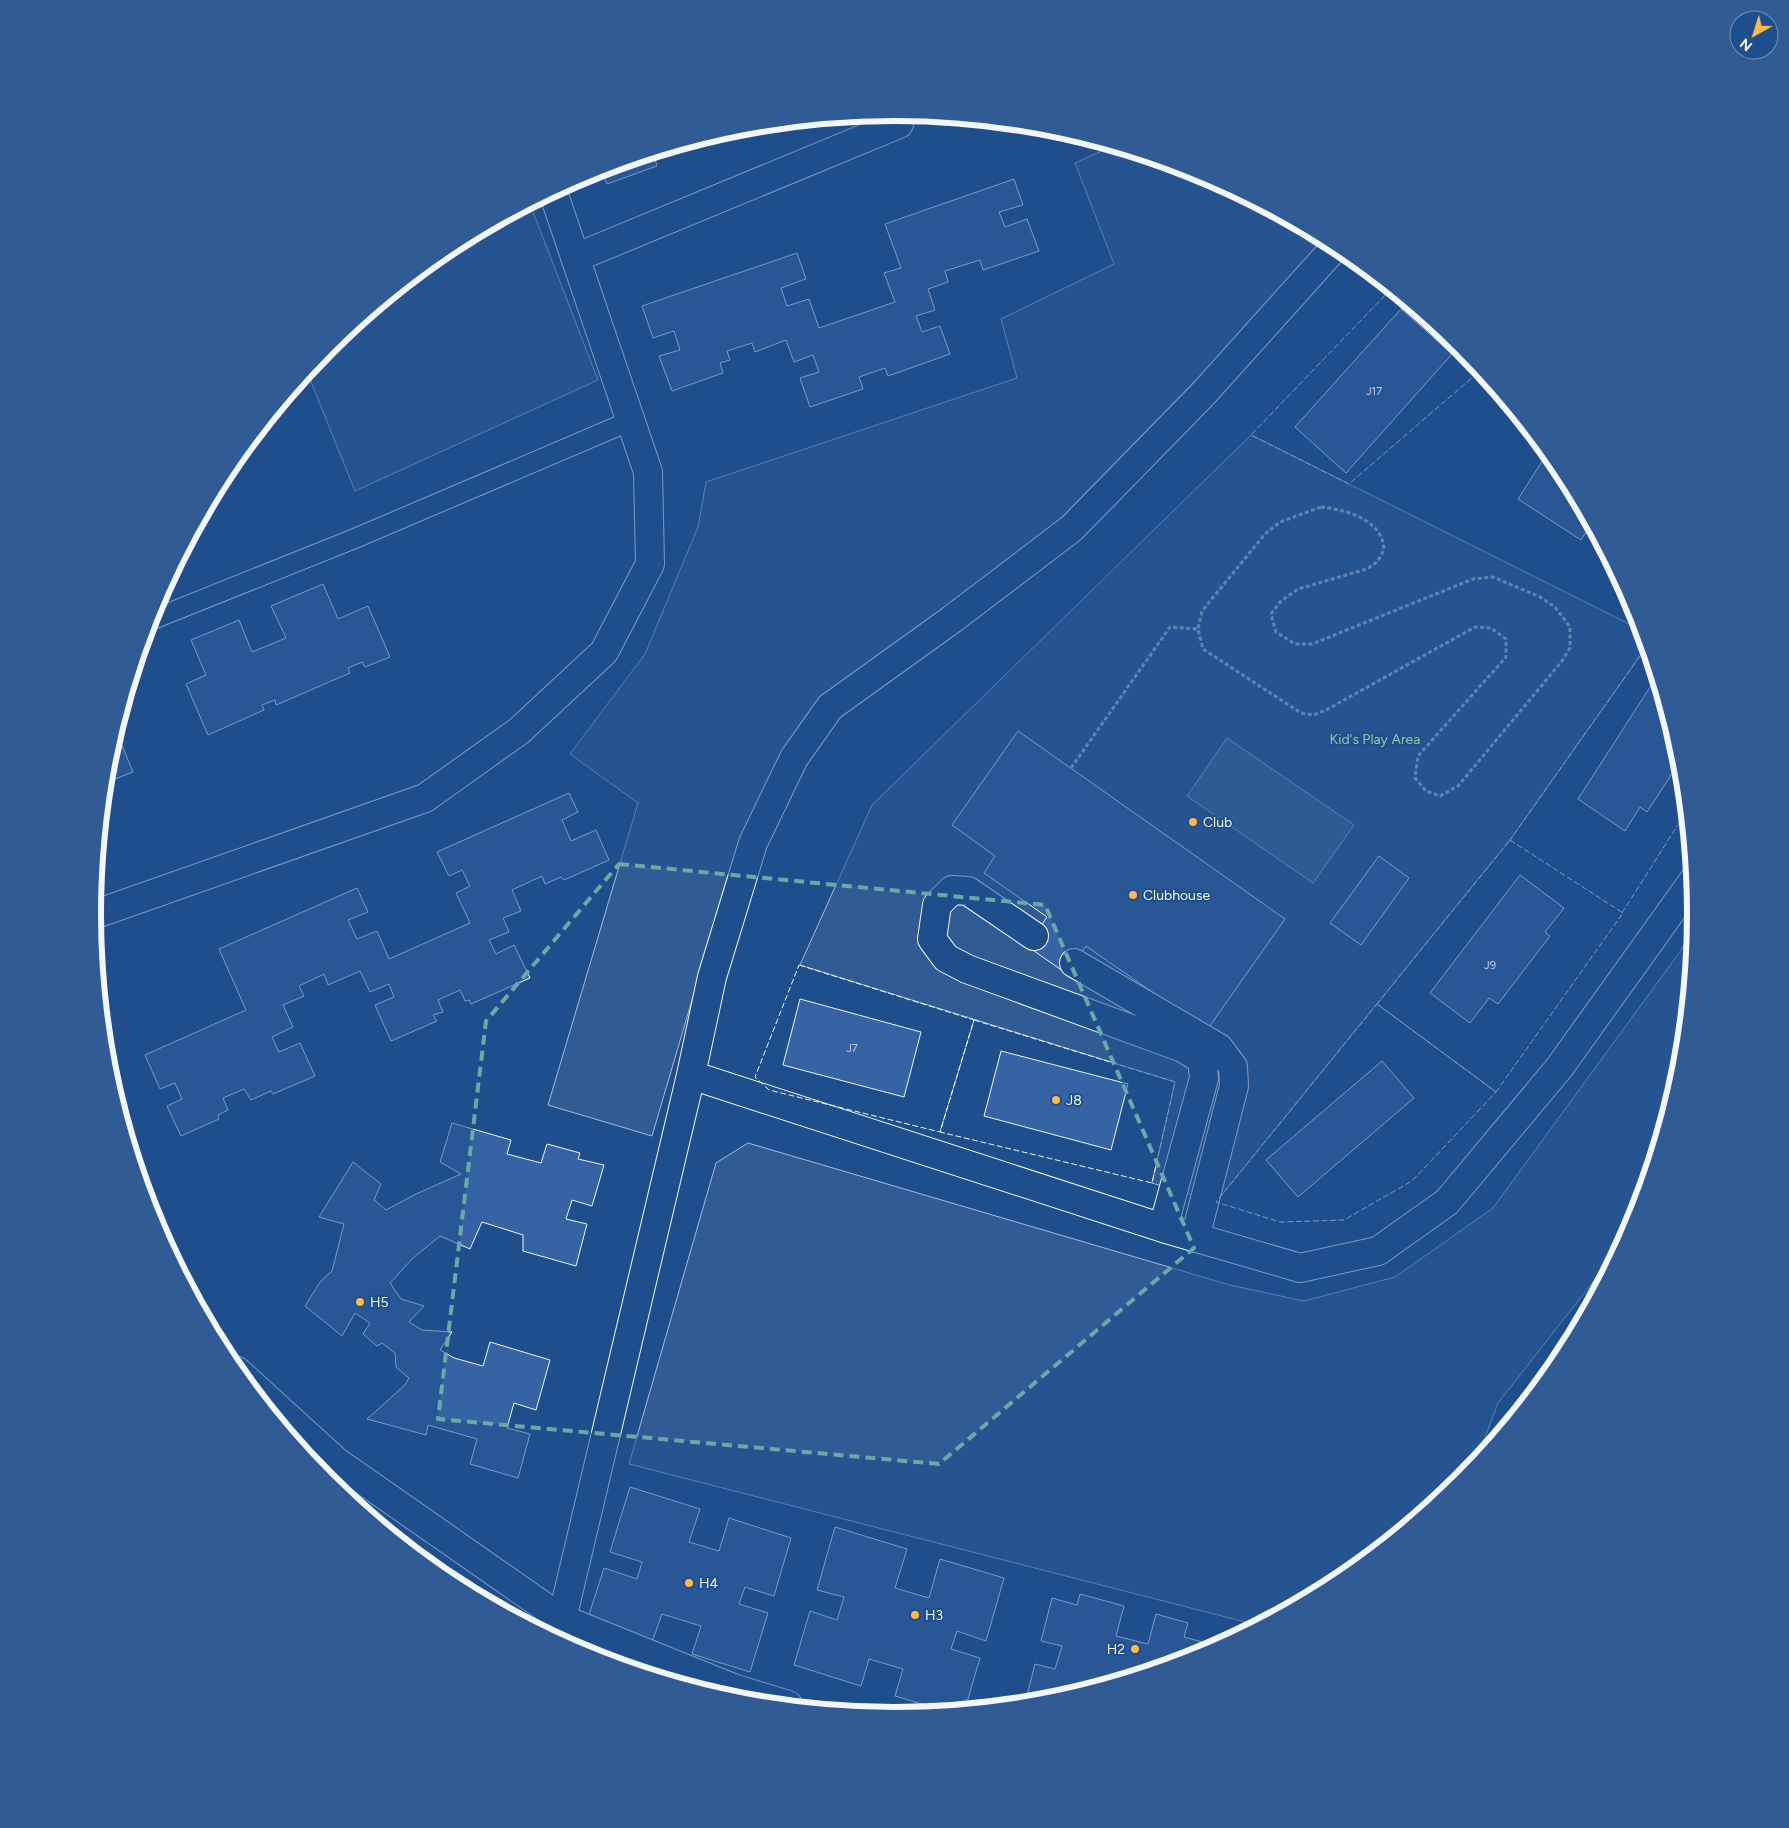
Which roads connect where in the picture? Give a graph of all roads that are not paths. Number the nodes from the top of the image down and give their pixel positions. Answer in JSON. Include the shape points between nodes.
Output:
{"nodes":[{"id":1,"x":899,"y":124,"type":"dead end"},
{"id":2,"x":555,"y":198,"type":"edge"},
{"id":3,"x":1331,"y":252,"type":"edge"},
{"id":4,"x":575,"y":258,"type":"junction"},
{"id":5,"x":630,"y":421,"type":"junction"},
{"id":6,"x":159,"y":617,"type":"edge"},
{"id":7,"x":1687,"y":889,"type":"edge"},
{"id":8,"x":101,"y":912,"type":"edge"},
{"id":9,"x":1034,"y":936,"type":"dead end"},
{"id":10,"x":1074,"y":963,"type":"dead end"},
{"id":11,"x":691,"y":1075,"type":"junction"},
{"id":12,"x":1163,"y":1228,"type":"junction"},
{"id":13,"x":1195,"y":1238,"type":"junction"},
{"id":14,"x":264,"y":1396,"type":"edge"},
{"id":15,"x":562,"y":1619,"type":"junction"},
{"id":16,"x":750,"y":1694,"type":"edge"}],
"edges":[{"from":1,"to":4,"type":"street"},
{"from":2,"to":4,"type":"street"},
{"from":3,"to":11,"type":"street","via":[[1203,394],[1072,528],[830,707],[794,758],[753,843],[712,977]]},
{"from":4,"to":5,"type":"street"},
{"from":5,"to":6,"type":"lane","via":[[356,538]]},
{"from":5,"to":8,"type":"street","via":[[648,472],[650,564],[604,652],[519,731],[425,798]]},
{"from":7,"to":13,"type":"street","via":[[1559,1068],[1447,1202],[1378,1251],[1300,1268]]},
{"from":9,"to":12,"type":"street","via":[[968,892],[952,890],[937,905],[932,939],[946,958],[967,969],[1183,1048],[1202,1060],[1204,1078]]},
{"from":10,"to":13,"type":"street","via":[[1219,1048],[1233,1067],[1234,1086]]},
{"from":11,"to":12,"type":"street"},
{"from":11,"to":15,"type":"street"},
{"from":12,"to":13,"type":"street"},
{"from":14,"to":15,"type":"street","via":[[337,1462]]},
{"from":15,"to":16,"type":"street"}]}
